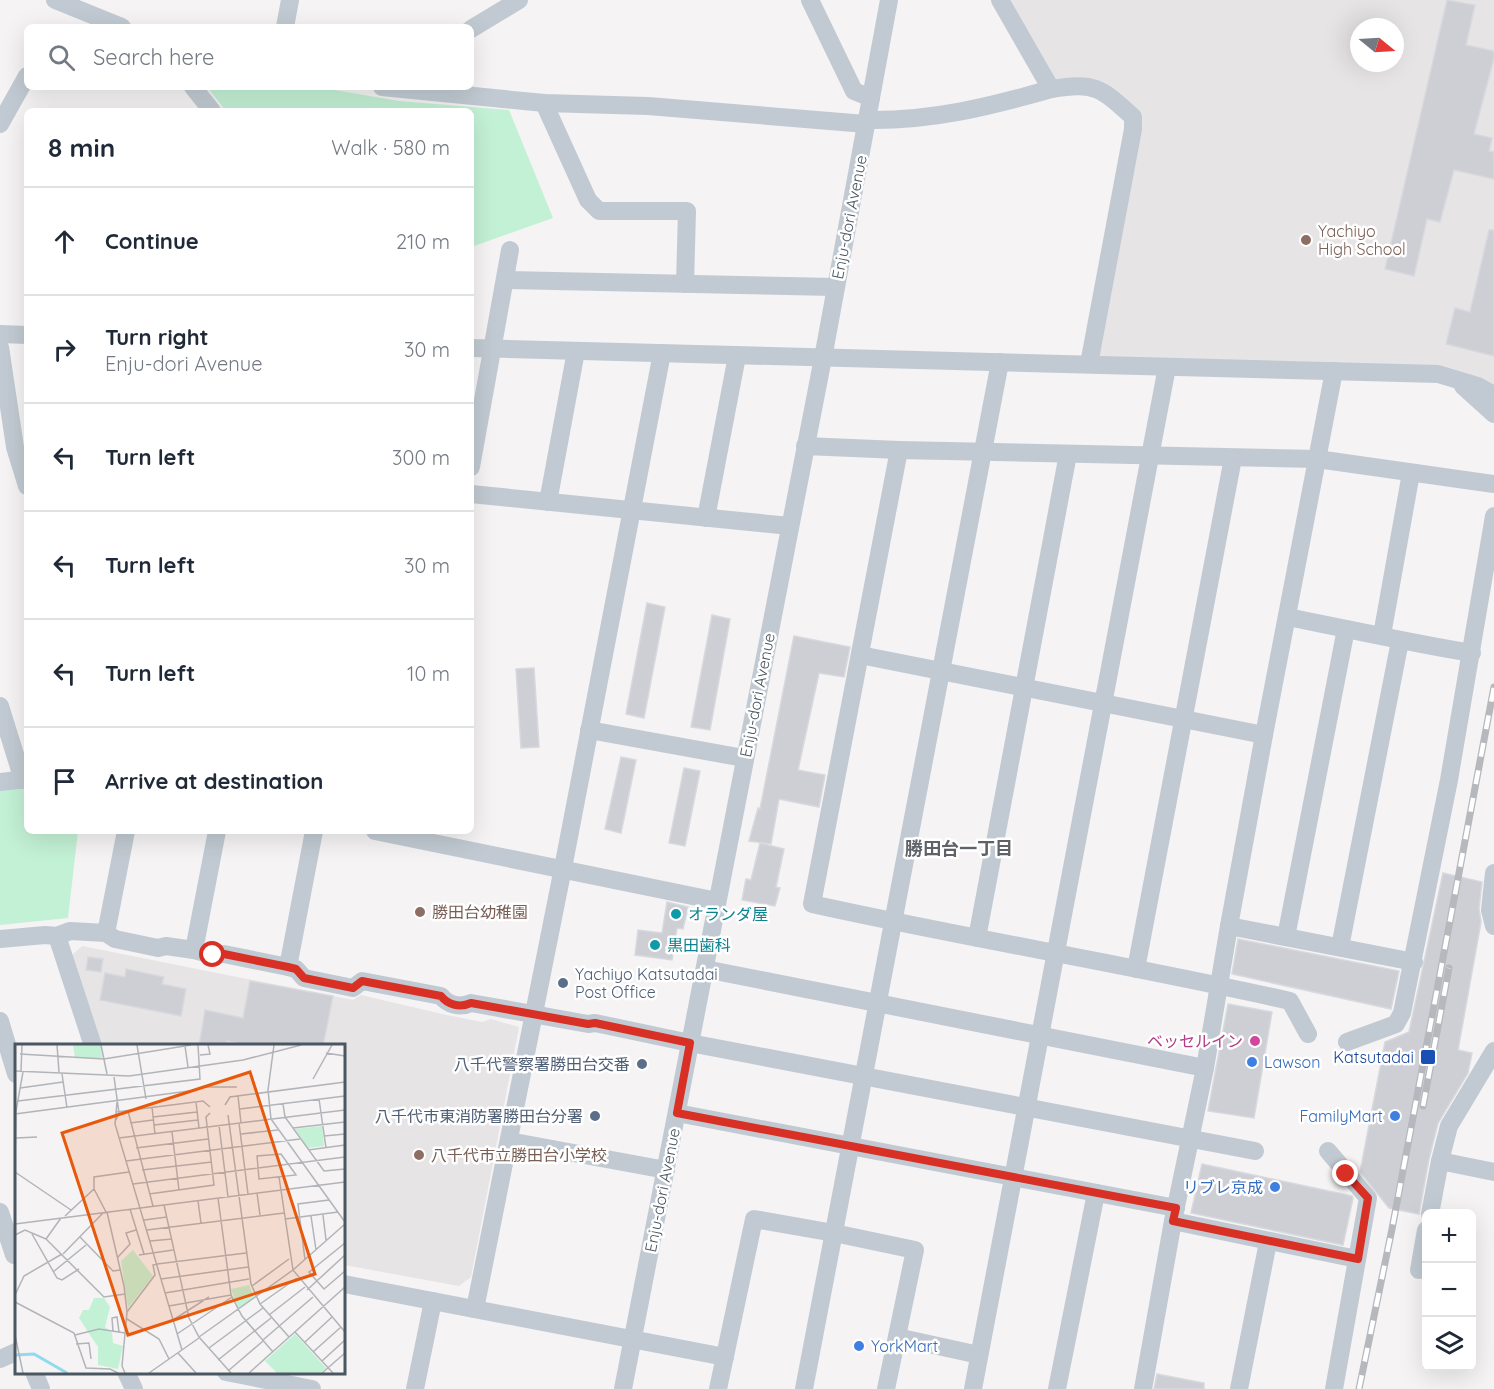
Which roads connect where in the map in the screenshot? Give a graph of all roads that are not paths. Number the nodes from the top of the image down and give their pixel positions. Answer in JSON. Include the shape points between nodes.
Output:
{"nodes":[{"id":1,"x":55,"y":0,"type":"edge"},
{"id":2,"x":290,"y":0,"type":"edge"},
{"id":3,"x":519,"y":0,"type":"edge"},
{"id":4,"x":810,"y":0,"type":"edge"},
{"id":5,"x":889,"y":0,"type":"edge"},
{"id":6,"x":1000,"y":0,"type":"edge"},
{"id":7,"x":112,"y":24,"type":"edge"},
{"id":8,"x":286,"y":24,"type":"edge"},
{"id":9,"x":474,"y":27,"type":"edge"},
{"id":10,"x":24,"y":81,"type":"edge"},
{"id":11,"x":1050,"y":89,"type":"junction"},
{"id":12,"x":195,"y":90,"type":"edge"},
{"id":13,"x":449,"y":90,"type":"edge"},
{"id":14,"x":871,"y":98,"type":"junction"},
{"id":15,"x":544,"y":103,"type":"junction"},
{"id":16,"x":210,"y":108,"type":"edge"},
{"id":17,"x":866,"y":122,"type":"junction"},
{"id":18,"x":0,"y":124,"type":"edge"},
{"id":19,"x":510,"y":250,"type":"dead end"},
{"id":20,"x":505,"y":280,"type":"junction"},
{"id":21,"x":685,"y":284,"type":"junction"},
{"id":22,"x":836,"y":287,"type":"junction"},
{"id":23,"x":0,"y":334,"type":"edge"},
{"id":24,"x":24,"y":335,"type":"edge"},
{"id":25,"x":0,"y":347,"type":"edge"},
{"id":26,"x":474,"y":348,"type":"edge"},
{"id":27,"x":492,"y":349,"type":"junction"},
{"id":28,"x":576,"y":351,"type":"junction"},
{"id":29,"x":662,"y":353,"type":"junction"},
{"id":30,"x":736,"y":356,"type":"junction"},
{"id":31,"x":823,"y":358,"type":"junction"},
{"id":32,"x":1000,"y":362,"type":"junction"},
{"id":33,"x":1089,"y":364,"type":"junction"},
{"id":34,"x":1167,"y":367,"type":"junction"},
{"id":35,"x":1334,"y":371,"type":"junction"},
{"id":36,"x":1455,"y":379,"type":"junction"},
{"id":37,"x":1494,"y":395,"type":"edge"},
{"id":38,"x":1494,"y":414,"type":"edge"},
{"id":39,"x":805,"y":446,"type":"junction"},
{"id":40,"x":14,"y":448,"type":"edge"},
{"id":41,"x":474,"y":450,"type":"edge"},
{"id":42,"x":899,"y":450,"type":"junction"},
{"id":43,"x":983,"y":452,"type":"junction"},
{"id":44,"x":1068,"y":454,"type":"junction"},
{"id":45,"x":1150,"y":456,"type":"junction"},
{"id":46,"x":1233,"y":458,"type":"junction"},
{"id":47,"x":1317,"y":459,"type":"junction"},
{"id":48,"x":1411,"y":473,"type":"junction"},
{"id":49,"x":24,"y":477,"type":"edge"},
{"id":50,"x":1494,"y":484,"type":"edge"},
{"id":51,"x":474,"y":494,"type":"edge"},
{"id":52,"x":548,"y":502,"type":"junction"},
{"id":53,"x":631,"y":510,"type":"junction"},
{"id":54,"x":1494,"y":516,"type":"edge"},
{"id":55,"x":706,"y":518,"type":"junction"},
{"id":56,"x":790,"y":526,"type":"junction"},
{"id":57,"x":1287,"y":617,"type":"junction"},
{"id":58,"x":1346,"y":629,"type":"junction"},
{"id":59,"x":1382,"y":635,"type":"junction"},
{"id":60,"x":1400,"y":641,"type":"junction"},
{"id":61,"x":1472,"y":654,"type":"junction"},
{"id":62,"x":860,"y":655,"type":"junction"},
{"id":63,"x":942,"y":671,"type":"junction"},
{"id":64,"x":1024,"y":687,"type":"junction"},
{"id":65,"x":1103,"y":703,"type":"junction"},
{"id":66,"x":0,"y":706,"type":"edge"},
{"id":67,"x":1183,"y":719,"type":"junction"},
{"id":68,"x":589,"y":730,"type":"junction"},
{"id":69,"x":1264,"y":735,"type":"junction"},
{"id":70,"x":744,"y":758,"type":"junction"},
{"id":71,"x":24,"y":776,"type":"edge"},
{"id":72,"x":24,"y":779,"type":"edge"},
{"id":73,"x":0,"y":782,"type":"edge"},
{"id":74,"x":125,"y":834,"type":"edge"},
{"id":75,"x":217,"y":834,"type":"edge"},
{"id":76,"x":313,"y":834,"type":"edge"},
{"id":77,"x":390,"y":834,"type":"edge"},
{"id":78,"x":563,"y":868,"type":"junction"},
{"id":79,"x":1494,"y":873,"type":"edge"},
{"id":80,"x":717,"y":901,"type":"junction"},
{"id":81,"x":893,"y":922,"type":"junction"},
{"id":82,"x":1229,"y":926,"type":"junction"},
{"id":83,"x":1494,"y":926,"type":"edge"},
{"id":84,"x":106,"y":933,"type":"junction"},
{"id":85,"x":57,"y":936,"type":"junction"},
{"id":86,"x":1286,"y":937,"type":"junction"},
{"id":87,"x":977,"y":938,"type":"junction"},
{"id":88,"x":0,"y":939,"type":"edge"},
{"id":89,"x":1340,"y":947,"type":"junction"},
{"id":90,"x":194,"y":950,"type":"junction"},
{"id":91,"x":1056,"y":953,"type":"junction"},
{"id":92,"x":1414,"y":962,"type":"junction"},
{"id":93,"x":288,"y":967,"type":"junction"},
{"id":94,"x":705,"y":969,"type":"junction"},
{"id":95,"x":1136,"y":969,"type":"junction"},
{"id":96,"x":1219,"y":984,"type":"junction"},
{"id":97,"x":878,"y":1003,"type":"junction"},
{"id":98,"x":534,"y":1014,"type":"junction"},
{"id":99,"x":0,"y":1021,"type":"edge"},
{"id":100,"x":1308,"y":1034,"type":"dead end"},
{"id":101,"x":1040,"y":1035,"type":"junction"},
{"id":102,"x":1347,"y":1042,"type":"dead end"},
{"id":103,"x":690,"y":1043,"type":"junction"},
{"id":104,"x":92,"y":1044,"type":"edge"},
{"id":105,"x":1494,"y":1051,"type":"edge"},
{"id":106,"x":1205,"y":1068,"type":"junction"},
{"id":107,"x":15,"y":1071,"type":"edge"},
{"id":108,"x":863,"y":1076,"type":"junction"},
{"id":109,"x":1026,"y":1108,"type":"junction"},
{"id":110,"x":677,"y":1113,"type":"junction"},
{"id":111,"x":1191,"y":1138,"type":"junction"},
{"id":112,"x":509,"y":1141,"type":"junction"},
{"id":113,"x":851,"y":1146,"type":"junction"},
{"id":114,"x":1255,"y":1151,"type":"dead end"},
{"id":115,"x":1328,"y":1151,"type":"dead end"},
{"id":116,"x":1440,"y":1161,"type":"junction"},
{"id":117,"x":666,"y":1170,"type":"junction"},
{"id":118,"x":1494,"y":1172,"type":"edge"},
{"id":119,"x":1013,"y":1177,"type":"junction"},
{"id":120,"x":1096,"y":1193,"type":"junction"},
{"id":121,"x":1431,"y":1209,"type":"edge"},
{"id":122,"x":0,"y":1212,"type":"edge"},
{"id":123,"x":1175,"y":1215,"type":"junction"},
{"id":124,"x":834,"y":1233,"type":"junction"},
{"id":125,"x":1268,"y":1242,"type":"junction"},
{"id":126,"x":1422,"y":1253,"type":"edge"},
{"id":127,"x":10,"y":1257,"type":"edge"},
{"id":128,"x":1358,"y":1259,"type":"junction"},
{"id":129,"x":1419,"y":1270,"type":"dead end"},
{"id":130,"x":345,"y":1284,"type":"edge"},
{"id":131,"x":433,"y":1301,"type":"junction"},
{"id":132,"x":475,"y":1309,"type":"junction"},
{"id":133,"x":897,"y":1337,"type":"junction"},
{"id":134,"x":633,"y":1339,"type":"junction"},
{"id":135,"x":15,"y":1352,"type":"edge"},
{"id":136,"x":979,"y":1355,"type":"junction"},
{"id":137,"x":725,"y":1357,"type":"junction"},
{"id":138,"x":0,"y":1359,"type":"edge"},
{"id":139,"x":35,"y":1374,"type":"edge"},
{"id":140,"x":127,"y":1374,"type":"edge"},
{"id":141,"x":236,"y":1374,"type":"edge"},
{"id":142,"x":41,"y":1389,"type":"edge"},
{"id":143,"x":134,"y":1389,"type":"edge"},
{"id":144,"x":312,"y":1389,"type":"edge"},
{"id":145,"x":415,"y":1389,"type":"edge"},
{"id":146,"x":623,"y":1389,"type":"edge"},
{"id":147,"x":718,"y":1389,"type":"edge"},
{"id":148,"x":804,"y":1389,"type":"edge"},
{"id":149,"x":886,"y":1389,"type":"edge"},
{"id":150,"x":973,"y":1389,"type":"edge"},
{"id":151,"x":1058,"y":1389,"type":"edge"},
{"id":152,"x":1143,"y":1389,"type":"edge"},
{"id":153,"x":1239,"y":1389,"type":"edge"},
{"id":154,"x":1334,"y":1389,"type":"edge"}],
"edges":[{"from":1,"to":7,"type":"street"},
{"from":2,"to":8,"type":"street"},
{"from":3,"to":9,"type":"street"},
{"from":4,"to":14,"type":"street","via":[[854,92]]},
{"from":5,"to":14,"type":"street","name":"Enju-dori Avenue"},
{"from":6,"to":11,"type":"street"},
{"from":10,"to":18,"type":"street"},
{"from":11,"to":17,"type":"street","via":[[971,110]]},
{"from":11,"to":33,"type":"street","via":[[1087,85],[1101,91],[1133,117]]},
{"from":12,"to":16,"type":"street"},
{"from":13,"to":15,"type":"street"},
{"from":14,"to":17,"type":"street","name":"Enju-dori Avenue"},
{"from":15,"to":17,"type":"street","via":[[648,106]]},
{"from":15,"to":21,"type":"street","via":[[588,200],[599,211],[687,211]]},
{"from":17,"to":22,"type":"street","name":"Enju-dori Avenue"},
{"from":19,"to":20,"type":"street"},
{"from":20,"to":21,"type":"street"},
{"from":20,"to":27,"type":"street"},
{"from":21,"to":22,"type":"street"},
{"from":22,"to":31,"type":"street","name":"Enju-dori Avenue"},
{"from":23,"to":24,"type":"street"},
{"from":25,"to":40,"type":"street"},
{"from":26,"to":27,"type":"street"},
{"from":27,"to":28,"type":"street"},
{"from":27,"to":41,"type":"street"},
{"from":28,"to":29,"type":"street"},
{"from":28,"to":52,"type":"street"},
{"from":29,"to":30,"type":"street"},
{"from":29,"to":53,"type":"street"},
{"from":30,"to":31,"type":"street"},
{"from":30,"to":55,"type":"street"},
{"from":31,"to":32,"type":"street"},
{"from":31,"to":39,"type":"street","name":"Enju-dori Avenue"},
{"from":32,"to":33,"type":"street"},
{"from":32,"to":43,"type":"street"},
{"from":33,"to":34,"type":"street"},
{"from":34,"to":35,"type":"street"},
{"from":34,"to":45,"type":"street"},
{"from":35,"to":36,"type":"street","via":[[1438,374]]},
{"from":35,"to":47,"type":"street"},
{"from":36,"to":37,"type":"street"},
{"from":36,"to":38,"type":"street"},
{"from":39,"to":42,"type":"street"},
{"from":39,"to":56,"type":"street","name":"Enju-dori Avenue"},
{"from":40,"to":49,"type":"street"},
{"from":42,"to":43,"type":"street"},
{"from":42,"to":62,"type":"street"},
{"from":43,"to":44,"type":"street"},
{"from":43,"to":63,"type":"street"},
{"from":44,"to":45,"type":"street"},
{"from":44,"to":64,"type":"street"},
{"from":45,"to":46,"type":"street"},
{"from":45,"to":65,"type":"street"},
{"from":46,"to":47,"type":"street"},
{"from":46,"to":67,"type":"street"},
{"from":47,"to":48,"type":"street"},
{"from":47,"to":57,"type":"street"},
{"from":48,"to":50,"type":"street"},
{"from":48,"to":59,"type":"street"},
{"from":51,"to":52,"type":"street"},
{"from":52,"to":53,"type":"street"},
{"from":53,"to":55,"type":"street"},
{"from":53,"to":68,"type":"street"},
{"from":54,"to":61,"type":"street"},
{"from":55,"to":56,"type":"street"},
{"from":56,"to":70,"type":"street","name":"Enju-dori Avenue"},
{"from":57,"to":58,"type":"street"},
{"from":57,"to":69,"type":"street"},
{"from":58,"to":59,"type":"street"},
{"from":58,"to":86,"type":"street"},
{"from":59,"to":60,"type":"street"},
{"from":60,"to":61,"type":"street"},
{"from":60,"to":89,"type":"street"},
{"from":61,"to":92,"type":"street"},
{"from":62,"to":63,"type":"street"},
{"from":62,"to":81,"type":"street","via":[[812,904]]},
{"from":63,"to":64,"type":"street"},
{"from":63,"to":81,"type":"street"},
{"from":64,"to":65,"type":"street"},
{"from":64,"to":87,"type":"street"},
{"from":65,"to":67,"type":"street"},
{"from":65,"to":91,"type":"street"},
{"from":66,"to":71,"type":"street"},
{"from":67,"to":69,"type":"street"},
{"from":67,"to":95,"type":"street"},
{"from":68,"to":70,"type":"street"},
{"from":68,"to":78,"type":"street"},
{"from":69,"to":82,"type":"street"},
{"from":70,"to":80,"type":"street","name":"Enju-dori Avenue"},
{"from":72,"to":73,"type":"street"},
{"from":74,"to":84,"type":"street"},
{"from":75,"to":90,"type":"street"},
{"from":76,"to":93,"type":"street"},
{"from":77,"to":78,"type":"street"},
{"from":78,"to":80,"type":"street"},
{"from":78,"to":98,"type":"street"},
{"from":79,"to":83,"type":"street","via":[[1490,910]]},
{"from":80,"to":94,"type":"street","name":"Enju-dori Avenue"},
{"from":81,"to":87,"type":"street"},
{"from":81,"to":97,"type":"street"},
{"from":82,"to":86,"type":"street"},
{"from":82,"to":96,"type":"street"},
{"from":84,"to":85,"type":"street","via":[[70,931]]},
{"from":84,"to":90,"type":"street","via":[[158,948]]},
{"from":85,"to":88,"type":"street"},
{"from":85,"to":104,"type":"street"},
{"from":86,"to":89,"type":"street"},
{"from":87,"to":91,"type":"street"},
{"from":89,"to":92,"type":"street"},
{"from":90,"to":93,"type":"street"},
{"from":91,"to":95,"type":"street"},
{"from":91,"to":101,"type":"street"},
{"from":92,"to":102,"type":"street","via":[[1396,1024]]},
{"from":93,"to":98,"type":"street","via":[[304,978],[353,988],[362,981],[441,996],[446,1002],[464,1006],[471,1003]]},
{"from":94,"to":97,"type":"street"},
{"from":94,"to":103,"type":"street","name":"Enju-dori Avenue"},
{"from":95,"to":96,"type":"street"},
{"from":96,"to":100,"type":"street","via":[[1290,1000]]},
{"from":96,"to":106,"type":"street"},
{"from":97,"to":101,"type":"street"},
{"from":97,"to":108,"type":"street"},
{"from":98,"to":103,"type":"street"},
{"from":98,"to":112,"type":"street"},
{"from":99,"to":107,"type":"street"},
{"from":101,"to":106,"type":"street"},
{"from":101,"to":109,"type":"street"},
{"from":103,"to":108,"type":"street"},
{"from":103,"to":110,"type":"street","name":"Enju-dori Avenue"},
{"from":105,"to":116,"type":"street","via":[[1449,1126]]},
{"from":106,"to":111,"type":"street"},
{"from":108,"to":109,"type":"street"},
{"from":108,"to":113,"type":"street"},
{"from":109,"to":111,"type":"street"},
{"from":109,"to":119,"type":"street"},
{"from":110,"to":113,"type":"street"},
{"from":110,"to":117,"type":"street","name":"Enju-dori Avenue"},
{"from":111,"to":114,"type":"street"},
{"from":111,"to":123,"type":"street"},
{"from":112,"to":117,"type":"street"},
{"from":112,"to":132,"type":"street"},
{"from":113,"to":119,"type":"street"},
{"from":113,"to":124,"type":"street"},
{"from":115,"to":128,"type":"street","via":[[1368,1198]]},
{"from":116,"to":118,"type":"street"},
{"from":116,"to":121,"type":"street"},
{"from":117,"to":134,"type":"street","name":"Enju-dori Avenue"},
{"from":119,"to":120,"type":"street"},
{"from":119,"to":136,"type":"street"},
{"from":120,"to":123,"type":"street"},
{"from":120,"to":151,"type":"street"},
{"from":122,"to":127,"type":"street"},
{"from":123,"to":125,"type":"street"},
{"from":123,"to":152,"type":"street"},
{"from":124,"to":133,"type":"street","via":[[915,1250]]},
{"from":124,"to":137,"type":"street","via":[[754,1219]]},
{"from":124,"to":148,"type":"street"},
{"from":125,"to":128,"type":"street"},
{"from":125,"to":153,"type":"street"},
{"from":126,"to":129,"type":"street"},
{"from":128,"to":154,"type":"street"},
{"from":130,"to":131,"type":"street"},
{"from":131,"to":132,"type":"street"},
{"from":131,"to":145,"type":"street"},
{"from":132,"to":134,"type":"street"},
{"from":133,"to":136,"type":"street"},
{"from":133,"to":149,"type":"street"},
{"from":134,"to":137,"type":"street"},
{"from":134,"to":146,"type":"street","name":"Enju-dori Avenue"},
{"from":135,"to":138,"type":"street"},
{"from":136,"to":150,"type":"street"},
{"from":137,"to":147,"type":"street"},
{"from":139,"to":142,"type":"street"},
{"from":140,"to":143,"type":"street"},
{"from":141,"to":144,"type":"street"}]}
